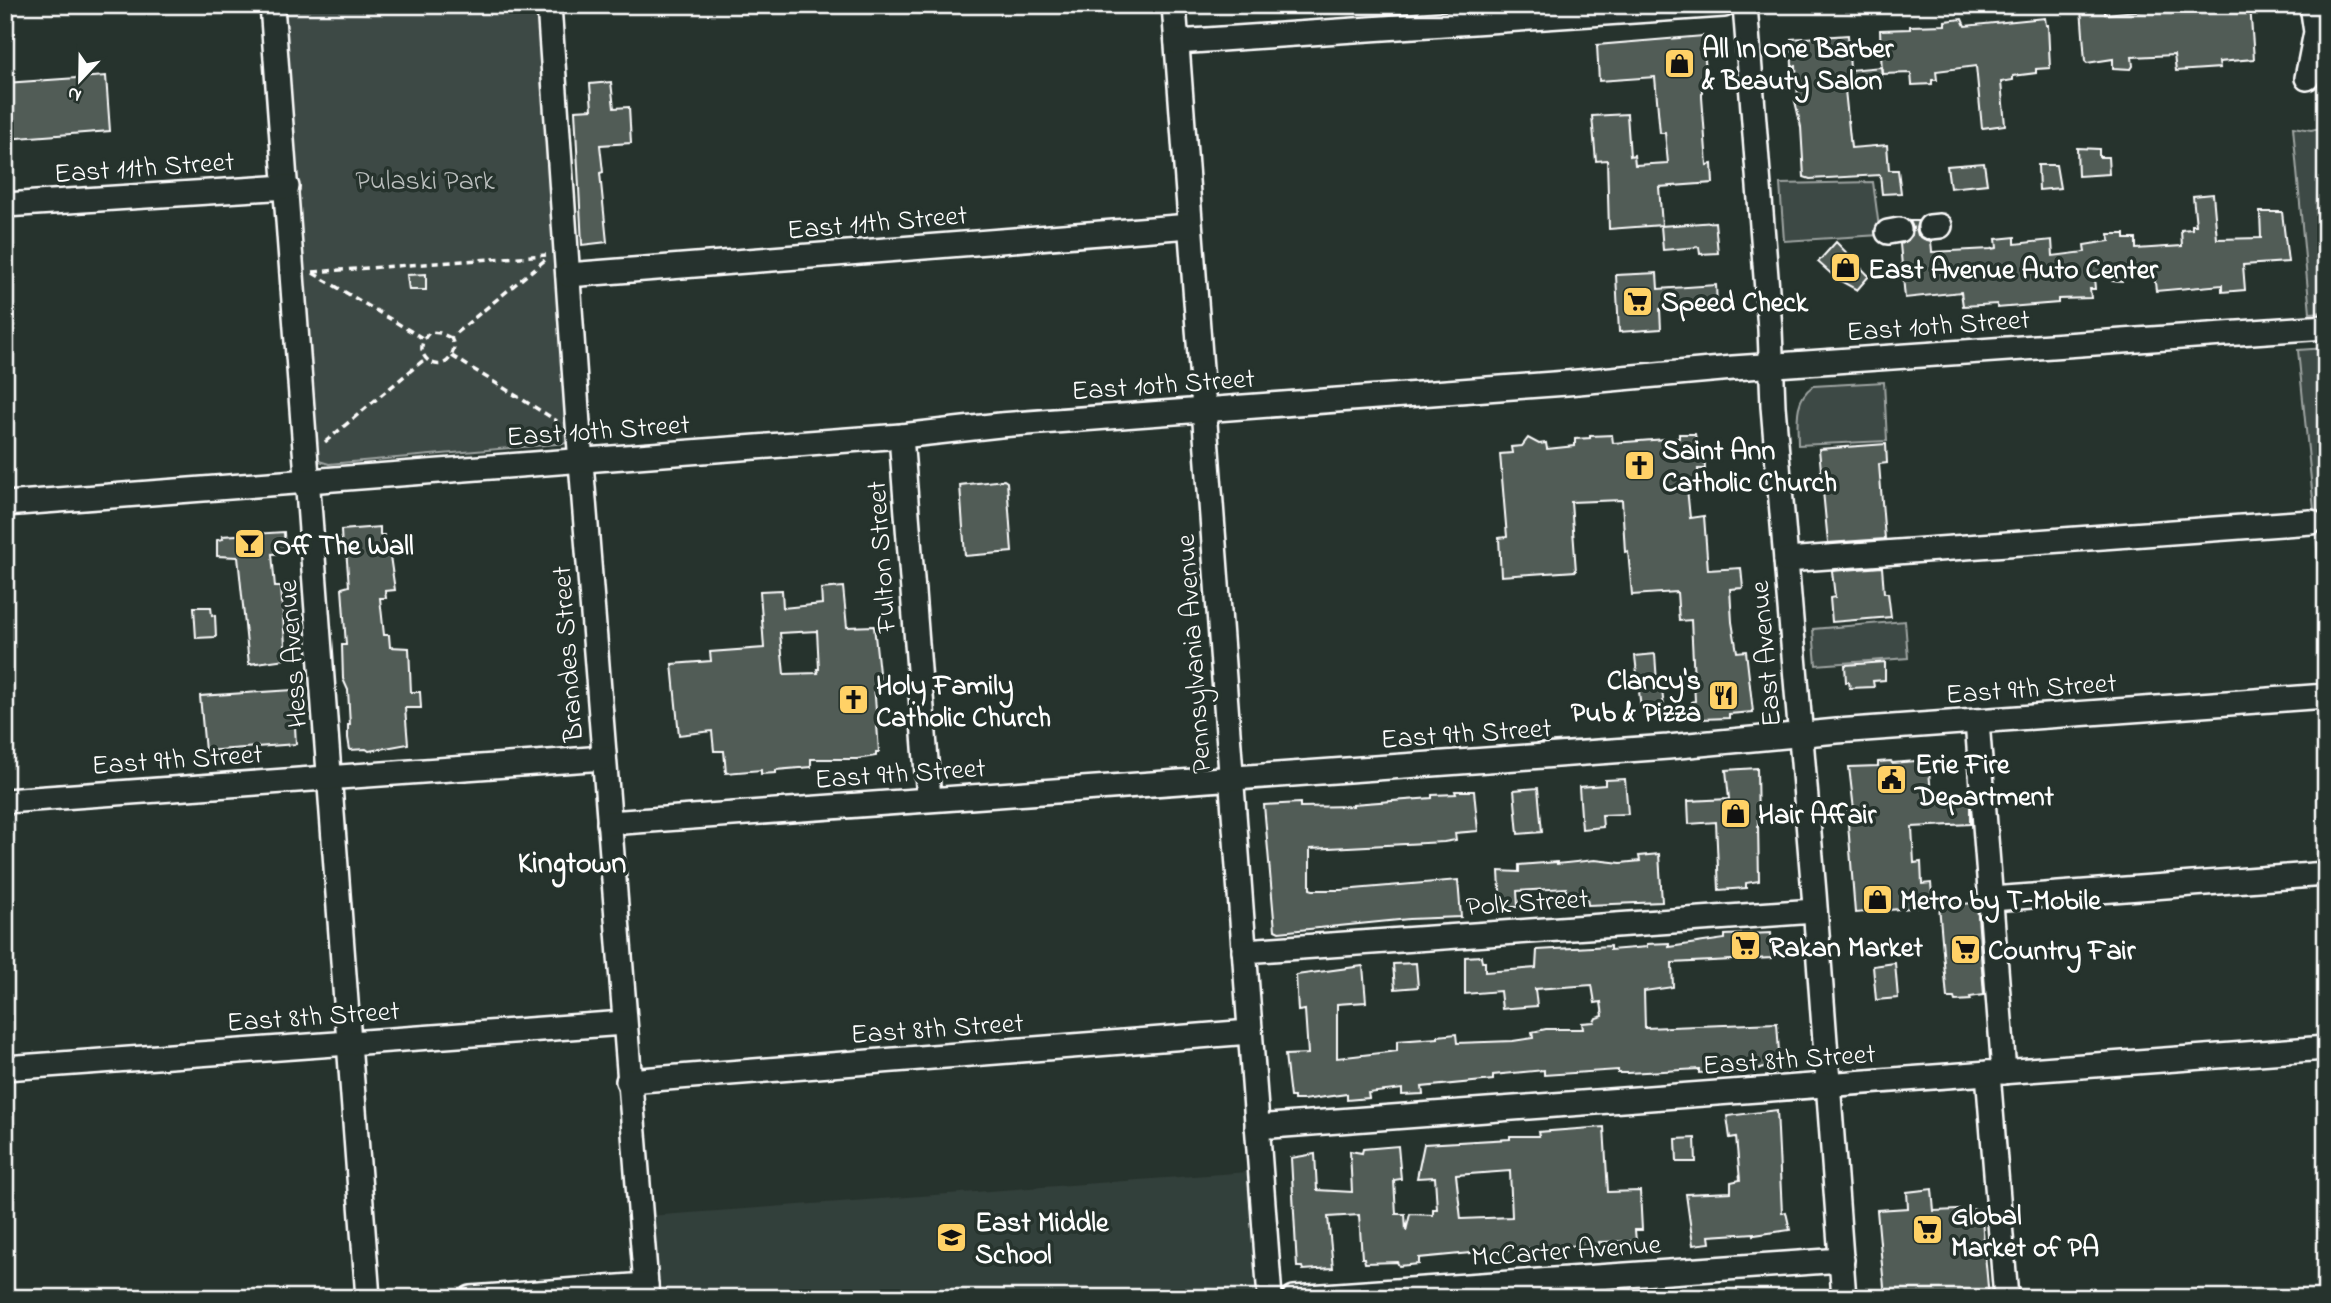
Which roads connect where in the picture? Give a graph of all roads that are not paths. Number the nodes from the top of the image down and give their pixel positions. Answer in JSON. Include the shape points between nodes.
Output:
{"nodes":[{"id":1,"x":272,"y":5,"type":"edge"},
{"id":2,"x":550,"y":5,"type":"edge"},
{"id":3,"x":1174,"y":5,"type":"edge"},
{"id":4,"x":1724,"y":5,"type":"edge"},
{"id":5,"x":1745,"y":5,"type":"edge"},
{"id":6,"x":2312,"y":5,"type":"edge"},
{"id":7,"x":1450,"y":14,"type":"edge"},
{"id":8,"x":1177,"y":42,"type":"junction"},
{"id":9,"x":2307,"y":78,"type":"dead end"},
{"id":10,"x":287,"y":187,"type":"junction"},
{"id":11,"x":5,"y":205,"type":"edge"},
{"id":12,"x":1190,"y":226,"type":"junction"},
{"id":13,"x":568,"y":275,"type":"junction"},
{"id":14,"x":2326,"y":327,"type":"edge"},
{"id":15,"x":1772,"y":366,"type":"junction"},
{"id":16,"x":1203,"y":410,"type":"junction"},
{"id":17,"x":901,"y":436,"type":"junction"},
{"id":18,"x":581,"y":459,"type":"junction"},
{"id":19,"x":308,"y":482,"type":"junction"},
{"id":20,"x":5,"y":504,"type":"edge"},
{"id":21,"x":2311,"y":522,"type":"dead end"},
{"id":22,"x":1786,"y":561,"type":"junction"},
{"id":23,"x":2326,"y":696,"type":"edge"},
{"id":24,"x":1977,"y":721,"type":"junction"},
{"id":25,"x":1801,"y":734,"type":"junction"},
{"id":26,"x":604,"y":758,"type":"junction"},
{"id":27,"x":330,"y":777,"type":"junction"},
{"id":28,"x":1231,"y":778,"type":"junction"},
{"id":29,"x":929,"y":799,"type":"junction"},
{"id":30,"x":5,"y":800,"type":"edge"},
{"id":31,"x":609,"y":823,"type":"junction"},
{"id":32,"x":2326,"y":874,"type":"edge"},
{"id":33,"x":1992,"y":899,"type":"junction"},
{"id":34,"x":1815,"y":911,"type":"junction"},
{"id":35,"x":1244,"y":951,"type":"junction"},
{"id":36,"x":624,"y":1023,"type":"junction"},
{"id":37,"x":1250,"y":1032,"type":"junction"},
{"id":38,"x":349,"y":1043,"type":"junction"},
{"id":39,"x":2326,"y":1048,"type":"edge"},
{"id":40,"x":5,"y":1068,"type":"edge"},
{"id":41,"x":1996,"y":1072,"type":"junction"},
{"id":42,"x":628,"y":1081,"type":"junction"},
{"id":43,"x":1828,"y":1085,"type":"junction"},
{"id":44,"x":1257,"y":1127,"type":"junction"},
{"id":45,"x":1842,"y":1260,"type":"junction"},
{"id":46,"x":647,"y":1291,"type":"edge"},
{"id":47,"x":368,"y":1298,"type":"edge"},
{"id":48,"x":471,"y":1298,"type":"edge"},
{"id":49,"x":1270,"y":1298,"type":"edge"},
{"id":50,"x":1294,"y":1298,"type":"edge"},
{"id":51,"x":1844,"y":1298,"type":"edge"},
{"id":52,"x":2006,"y":1298,"type":"edge"}],
"edges":[{"from":1,"to":10,"type":"street","name":"Hess Avenue"},
{"from":2,"to":13,"type":"street","name":"Brandes Street"},
{"from":3,"to":8,"type":"street","name":"Pennsylvania Avenue"},
{"from":4,"to":7,"type":"street"},
{"from":5,"to":15,"type":"street","name":"East Avenue"},
{"from":6,"to":9,"type":"street","via":[[2316,32]]},
{"from":7,"to":8,"type":"street"},
{"from":8,"to":12,"type":"street","name":"Pennsylvania Avenue"},
{"from":10,"to":11,"type":"street","name":"East 11th Street"},
{"from":10,"to":19,"type":"street","name":"Hess Avenue"},
{"from":12,"to":13,"type":"street","name":"East 11th Street"},
{"from":12,"to":16,"type":"street","name":"Pennsylvania Avenue"},
{"from":13,"to":18,"type":"street","name":"Brandes Street"},
{"from":14,"to":15,"type":"street","name":"East 10th Street"},
{"from":15,"to":16,"type":"street","name":"East 10th Street"},
{"from":15,"to":22,"type":"street","name":"East Avenue"},
{"from":16,"to":17,"type":"street","name":"East 10th Street"},
{"from":16,"to":28,"type":"street","name":"Pennsylvania Avenue"},
{"from":17,"to":18,"type":"street","name":"East 10th Street"},
{"from":17,"to":29,"type":"street","name":"Fulton Street"},
{"from":18,"to":19,"type":"street","name":"East 10th Street"},
{"from":18,"to":26,"type":"street","name":"Brandes Street"},
{"from":19,"to":20,"type":"street","name":"East 10th Street"},
{"from":19,"to":27,"type":"street","name":"Hess Avenue"},
{"from":21,"to":22,"type":"street"},
{"from":22,"to":25,"type":"street","name":"East Avenue"},
{"from":23,"to":24,"type":"street","name":"East 9th Street"},
{"from":24,"to":25,"type":"street","name":"East 9th Street"},
{"from":24,"to":33,"type":"street"},
{"from":25,"to":28,"type":"street","name":"East 9th Street"},
{"from":25,"to":34,"type":"street","name":"East Avenue"},
{"from":26,"to":27,"type":"street","name":"East 9th Street"},
{"from":26,"to":31,"type":"street","name":"Brandes Street"},
{"from":27,"to":30,"type":"street","name":"East 9th Street"},
{"from":27,"to":38,"type":"street","name":"Hess Avenue"},
{"from":28,"to":29,"type":"street","name":"East 9th Street"},
{"from":28,"to":35,"type":"street","name":"Pennsylvania Avenue"},
{"from":29,"to":31,"type":"street","name":"East 9th Street"},
{"from":31,"to":36,"type":"street","name":"Brandes Street"},
{"from":32,"to":33,"type":"street"},
{"from":33,"to":41,"type":"street"},
{"from":34,"to":35,"type":"street","name":"Polk Street"},
{"from":34,"to":43,"type":"street","name":"East Avenue"},
{"from":35,"to":37,"type":"street","name":"Pennsylvania Avenue"},
{"from":36,"to":38,"type":"street","name":"East 8th Street"},
{"from":36,"to":42,"type":"street","name":"Brandes Street"},
{"from":37,"to":42,"type":"street","name":"East 8th Street"},
{"from":37,"to":44,"type":"street","name":"Pennsylvania Avenue"},
{"from":38,"to":40,"type":"street","name":"East 8th Street"},
{"from":38,"to":47,"type":"street","name":"Hess Avenue"},
{"from":39,"to":41,"type":"street","name":"East 8th Street"},
{"from":41,"to":43,"type":"street","name":"East 8th Street"},
{"from":41,"to":52,"type":"street"},
{"from":42,"to":46,"type":"street","name":"Brandes Street"},
{"from":43,"to":44,"type":"street","name":"East 8th Street"},
{"from":43,"to":45,"type":"street","name":"East Avenue"},
{"from":44,"to":49,"type":"street","name":"Pennsylvania Avenue"},
{"from":45,"to":50,"type":"street","name":"McCarter Avenue"},
{"from":45,"to":51,"type":"street","name":"East Avenue"},
{"from":46,"to":48,"type":"street"}]}
